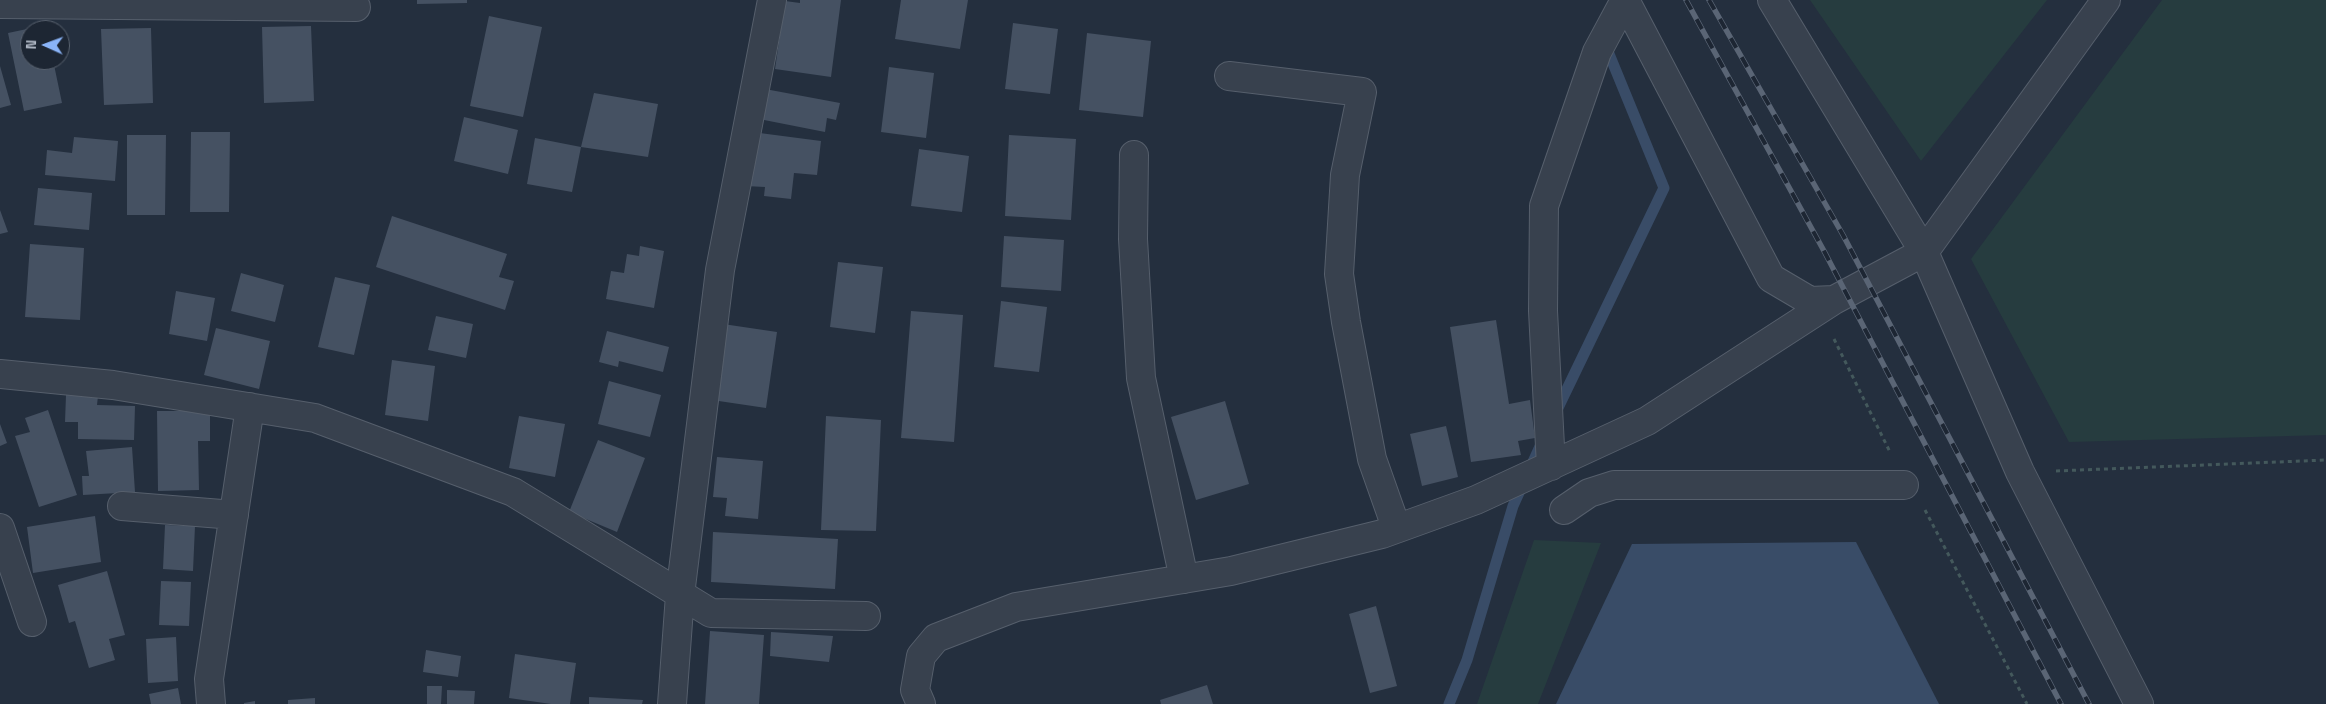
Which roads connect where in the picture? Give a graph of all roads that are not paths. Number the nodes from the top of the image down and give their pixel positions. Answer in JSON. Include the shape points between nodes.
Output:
{"nodes":[{"id":1,"x":772,"y":0,"type":"edge"},
{"id":2,"x":1625,"y":0,"type":"edge"},
{"id":3,"x":1772,"y":0,"type":"edge"},
{"id":4,"x":2106,"y":0,"type":"edge"},
{"id":5,"x":0,"y":4,"type":"edge"},
{"id":6,"x":356,"y":7,"type":"dead end"},
{"id":7,"x":1229,"y":76,"type":"dead end"},
{"id":8,"x":1134,"y":155,"type":"dead end"},
{"id":9,"x":1924,"y":252,"type":"junction"},
{"id":10,"x":1834,"y":300,"type":"junction"},
{"id":11,"x":0,"y":374,"type":"edge"},
{"id":12,"x":250,"y":407,"type":"junction"},
{"id":13,"x":1551,"y":466,"type":"junction"},
{"id":14,"x":1904,"y":485,"type":"dead end"},
{"id":15,"x":122,"y":506,"type":"dead end"},
{"id":16,"x":1564,"y":510,"type":"dead end"},
{"id":17,"x":234,"y":515,"type":"junction"},
{"id":18,"x":1396,"y":527,"type":"junction"},
{"id":19,"x":0,"y":528,"type":"edge"},
{"id":20,"x":1184,"y":579,"type":"junction"},
{"id":21,"x":680,"y":595,"type":"junction"},
{"id":22,"x":866,"y":616,"type":"dead end"},
{"id":23,"x":32,"y":622,"type":"dead end"},
{"id":24,"x":211,"y":704,"type":"edge"},
{"id":25,"x":672,"y":704,"type":"edge"},
{"id":26,"x":921,"y":704,"type":"edge"},
{"id":27,"x":2139,"y":704,"type":"edge"}],
"edges":[{"from":1,"to":21,"type":"street","via":[[720,270]]},
{"from":2,"to":10,"type":"street","via":[[1771,278],[1810,301]]},
{"from":2,"to":13,"type":"street","via":[[1596,52],[1544,206],[1543,311]]},
{"from":3,"to":9,"type":"street"},
{"from":4,"to":9,"type":"street"},
{"from":5,"to":6,"type":"street"},
{"from":7,"to":18,"type":"street","via":[[1362,92],[1344,175],[1339,274],[1372,459]]},
{"from":8,"to":20,"type":"street","via":[[1133,239],[1141,378]]},
{"from":9,"to":10,"type":"street"},
{"from":9,"to":27,"type":"street","via":[[2020,472]]},
{"from":10,"to":13,"type":"street","via":[[1647,421]]},
{"from":11,"to":12,"type":"street","via":[[113,385]]},
{"from":12,"to":17,"type":"street"},
{"from":12,"to":21,"type":"street","via":[[315,418],[513,492]]},
{"from":13,"to":18,"type":"street","via":[[1476,500]]},
{"from":14,"to":16,"type":"street","via":[[1614,485],[1589,493]]},
{"from":15,"to":17,"type":"street"},
{"from":17,"to":24,"type":"street","via":[[209,679]]},
{"from":18,"to":20,"type":"street","via":[[1382,534]]},
{"from":19,"to":23,"type":"street"},
{"from":20,"to":26,"type":"street","via":[[1016,606],[936,638],[920,656],[915,690]]},
{"from":21,"to":22,"type":"street","via":[[711,613]]},
{"from":21,"to":25,"type":"street"}]}
